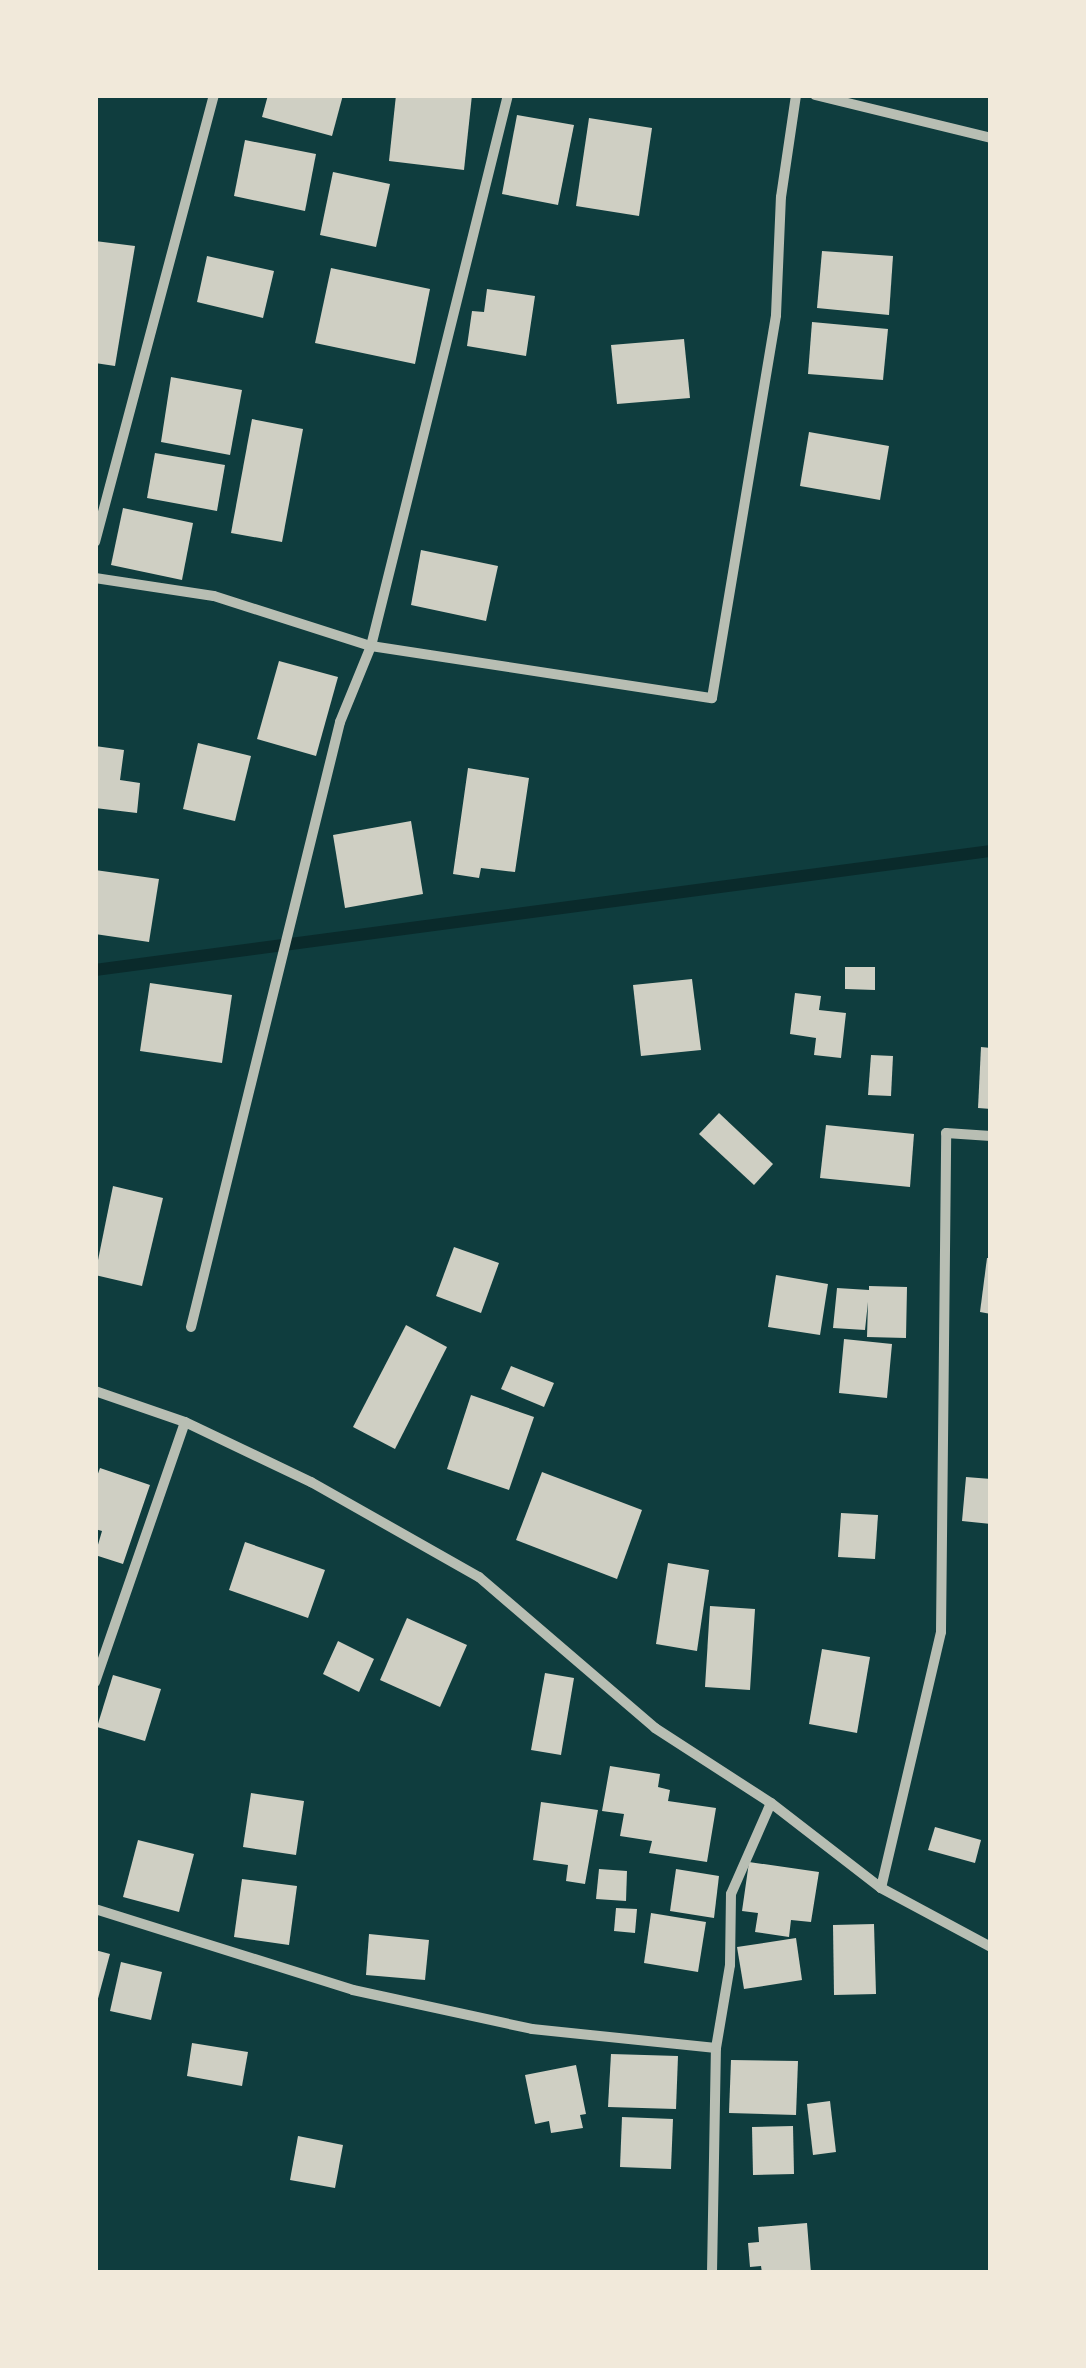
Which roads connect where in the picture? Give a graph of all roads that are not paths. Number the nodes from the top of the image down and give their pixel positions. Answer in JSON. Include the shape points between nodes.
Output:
{"nodes":[{"id":1,"x":214,"y":95,"type":"edge"},
{"id":2,"x":508,"y":95,"type":"edge"},
{"id":3,"x":796,"y":95,"type":"edge"},
{"id":4,"x":815,"y":95,"type":"edge"},
{"id":5,"x":991,"y":138,"type":"edge"},
{"id":6,"x":95,"y":542,"type":"edge"},
{"id":7,"x":95,"y":578,"type":"edge"},
{"id":8,"x":371,"y":646,"type":"junction"},
{"id":9,"x":991,"y":1136,"type":"edge"},
{"id":10,"x":191,"y":1326,"type":"dead end"},
{"id":11,"x":95,"y":1391,"type":"edge"},
{"id":12,"x":185,"y":1422,"type":"junction"},
{"id":13,"x":95,"y":1682,"type":"edge"},
{"id":14,"x":771,"y":1803,"type":"junction"},
{"id":15,"x":881,"y":1888,"type":"junction"},
{"id":16,"x":95,"y":1909,"type":"edge"},
{"id":17,"x":991,"y":1947,"type":"edge"},
{"id":18,"x":716,"y":2048,"type":"junction"},
{"id":19,"x":712,"y":2273,"type":"edge"}],
"edges":[{"from":1,"to":6,"type":"street"},
{"from":2,"to":8,"type":"street"},
{"from":3,"to":8,"type":"street","via":[[776,315],[712,698]]},
{"from":4,"to":5,"type":"street"},
{"from":7,"to":8,"type":"street","via":[[214,596]]},
{"from":8,"to":10,"type":"street","via":[[340,722]]},
{"from":9,"to":15,"type":"street","via":[[946,1133],[941,1632]]},
{"from":11,"to":12,"type":"street"},
{"from":12,"to":13,"type":"street"},
{"from":12,"to":14,"type":"street","via":[[311,1482],[479,1577],[655,1728]]},
{"from":14,"to":15,"type":"street"},
{"from":14,"to":18,"type":"street","via":[[731,1894],[730,1965]]},
{"from":15,"to":17,"type":"street"},
{"from":16,"to":18,"type":"street","via":[[353,1990],[532,2029]]},
{"from":18,"to":19,"type":"street"}]}
